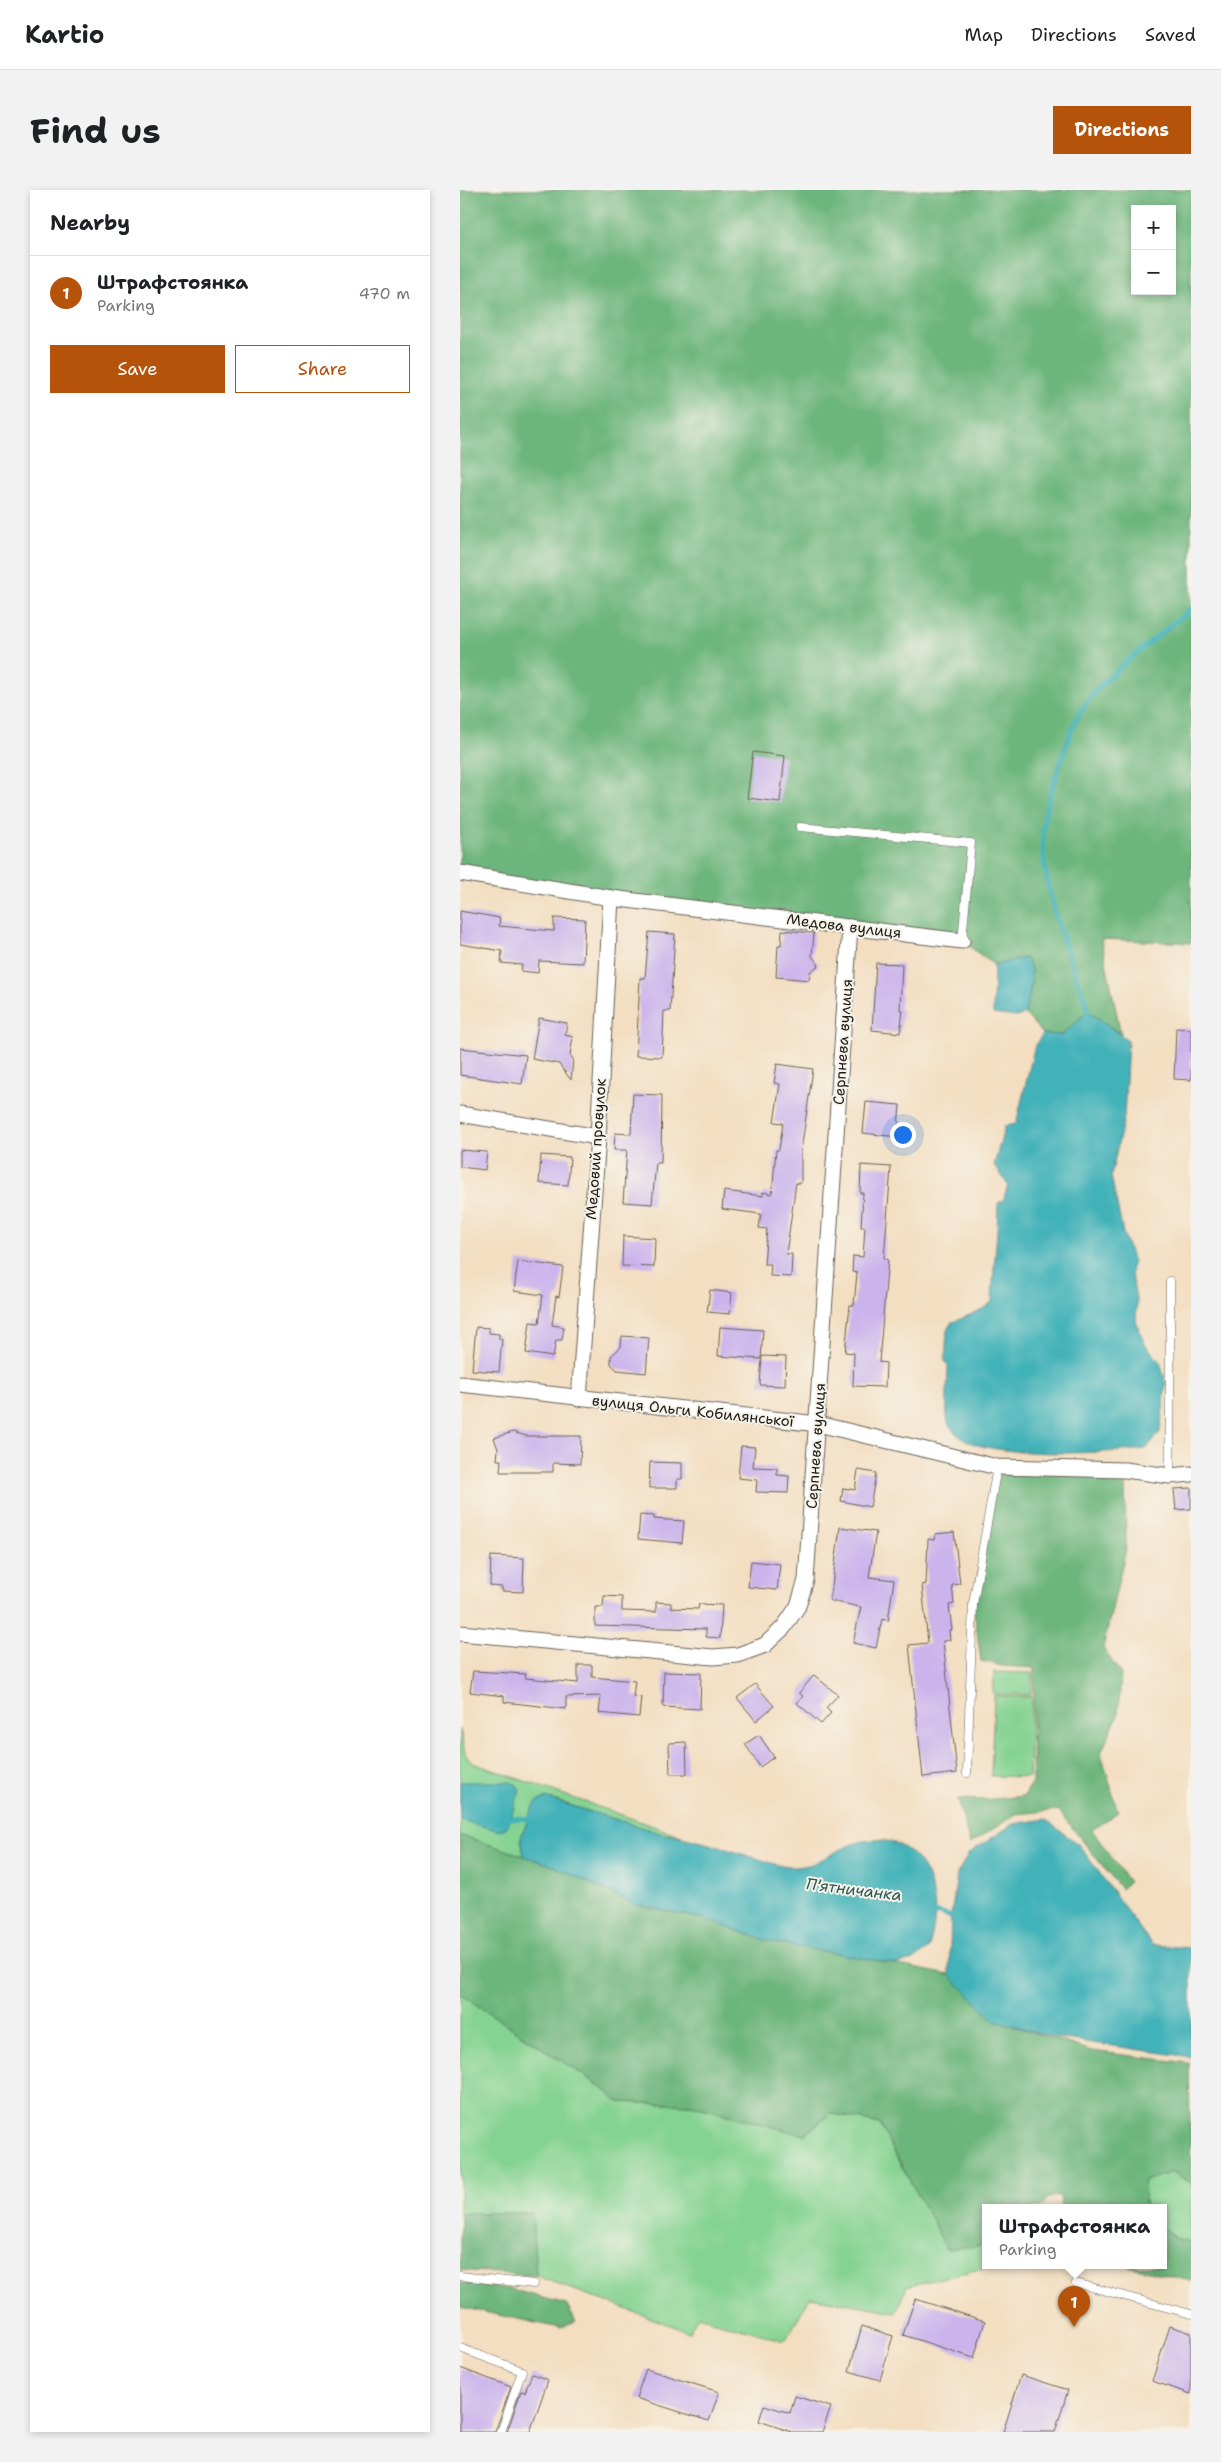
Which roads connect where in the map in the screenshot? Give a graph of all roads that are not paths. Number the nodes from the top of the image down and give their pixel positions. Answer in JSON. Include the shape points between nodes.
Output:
{"nodes":[{"id":1,"x":800,"y":827,"type":"dead end"},
{"id":2,"x":460,"y":873,"type":"edge"},
{"id":3,"x":611,"y":898,"type":"junction"},
{"id":4,"x":850,"y":927,"type":"junction"},
{"id":5,"x":962,"y":941,"type":"joint"},
{"id":6,"x":460,"y":1114,"type":"edge"},
{"id":7,"x":598,"y":1137,"type":"junction"},
{"id":8,"x":1170,"y":1281,"type":"dead end"},
{"id":9,"x":460,"y":1384,"type":"edge"},
{"id":10,"x":579,"y":1399,"type":"junction"},
{"id":11,"x":818,"y":1424,"type":"junction"},
{"id":12,"x":997,"y":1467,"type":"junction"},
{"id":13,"x":1191,"y":1474,"type":"edge"},
{"id":14,"x":1170,"y":1476,"type":"junction"},
{"id":15,"x":460,"y":1633,"type":"edge"},
{"id":16,"x":967,"y":1773,"type":"dead end"},
{"id":17,"x":460,"y":2276,"type":"edge"},
{"id":18,"x":1076,"y":2283,"type":"dead end"},
{"id":19,"x":534,"y":2284,"type":"dead end"},
{"id":20,"x":1191,"y":2314,"type":"edge"},
{"id":21,"x":460,"y":2348,"type":"edge"},
{"id":22,"x":501,"y":2432,"type":"edge"}],
"edges":[{"from":1,"to":5,"type":"lane","name":"Медова вулиця","via":[[971,843]]},
{"from":2,"to":3,"type":"street","name":"Медова вулиця"},
{"from":3,"to":4,"type":"street","name":"Медова вулиця"},
{"from":3,"to":7,"type":"street","name":"Медовий провулок"},
{"from":4,"to":5,"type":"street","name":"Медова вулиця"},
{"from":4,"to":11,"type":"street","name":"Серпнева вулиця"},
{"from":6,"to":7,"type":"street"},
{"from":7,"to":10,"type":"street","name":"Медовий провулок"},
{"from":8,"to":14,"type":"lane"},
{"from":9,"to":10,"type":"street","name":"вулиця Ольги Кобилянської"},
{"from":10,"to":11,"type":"street","name":"вулиця Ольги Кобилянської"},
{"from":11,"to":12,"type":"street","name":"вулиця Ольги Кобилянської"},
{"from":11,"to":15,"type":"street","name":"Серпнева вулиця","via":[[806,1580],[798,1606],[784,1627],[765,1645],[738,1655],[713,1657]]},
{"from":12,"to":14,"type":"street","name":"вулиця Ольги Кобилянської","via":[[1125,1470]]},
{"from":12,"to":16,"type":"lane","via":[[973,1604]]},
{"from":13,"to":14,"type":"street","name":"вулиця Ольги Кобилянської"},
{"from":17,"to":19,"type":"lane"},
{"from":18,"to":20,"type":"lane"},
{"from":21,"to":22,"type":"lane","via":[[522,2371]]}]}
